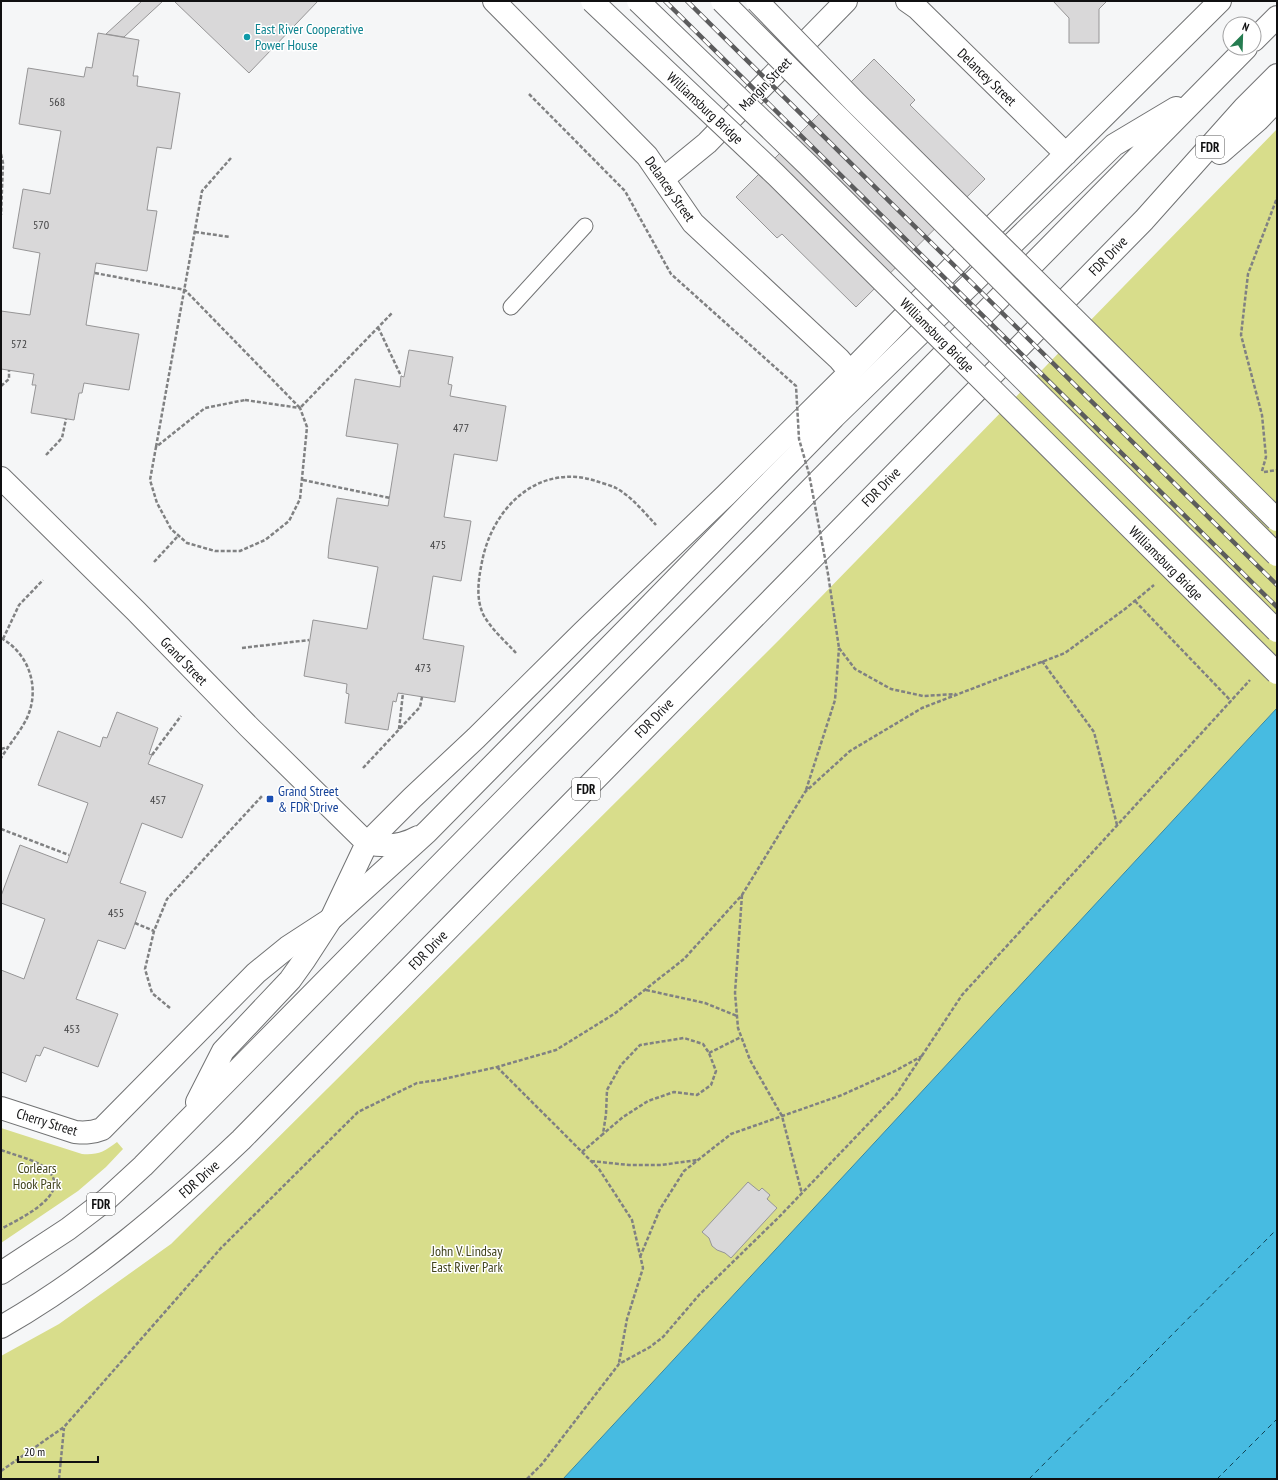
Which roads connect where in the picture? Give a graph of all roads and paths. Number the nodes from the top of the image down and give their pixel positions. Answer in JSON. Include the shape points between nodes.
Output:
{"nodes":[{"id":1,"x":494,"y":1,"type":"edge"},
{"id":2,"x":592,"y":1,"type":"edge"},
{"id":3,"x":638,"y":1,"type":"edge"},
{"id":4,"x":722,"y":1,"type":"edge"},
{"id":5,"x":756,"y":1,"type":"edge"},
{"id":6,"x":846,"y":1,"type":"edge"},
{"id":7,"x":907,"y":1,"type":"edge"},
{"id":8,"x":1220,"y":1,"type":"edge"},
{"id":9,"x":1277,"y":17,"type":"edge"},
{"id":10,"x":1262,"y":32,"type":"edge"},
{"id":11,"x":1238,"y":56,"type":"edge"},
{"id":12,"x":1277,"y":75,"type":"edge"},
{"id":13,"x":1203,"y":92,"type":"junction"},
{"id":14,"x":529,"y":94,"type":"dead end"},
{"id":15,"x":1277,"y":100,"type":"edge"},
{"id":16,"x":1,"y":154,"type":"edge"},
{"id":17,"x":1066,"y":154,"type":"junction"},
{"id":18,"x":231,"y":158,"type":"dead end"},
{"id":19,"x":663,"y":179,"type":"junction"},
{"id":20,"x":1277,"y":198,"type":"edge"},
{"id":21,"x":1,"y":214,"type":"edge"},
{"id":22,"x":1144,"y":220,"type":"junction"},
{"id":23,"x":585,"y":226,"type":"dead end"},
{"id":24,"x":195,"y":232,"type":"junction"},
{"id":25,"x":230,"y":237,"type":"dead end"},
{"id":26,"x":95,"y":273,"type":"dead end"},
{"id":27,"x":185,"y":290,"type":"junction"},
{"id":28,"x":511,"y":307,"type":"dead end"},
{"id":29,"x":392,"y":313,"type":"dead end"},
{"id":30,"x":378,"y":327,"type":"junction"},
{"id":31,"x":9,"y":370,"type":"dead end"},
{"id":32,"x":850,"y":372,"type":"junction"},
{"id":33,"x":402,"y":376,"type":"dead end"},
{"id":34,"x":1,"y":386,"type":"edge"},
{"id":35,"x":300,"y":408,"type":"junction"},
{"id":36,"x":66,"y":419,"type":"dead end"},
{"id":37,"x":156,"y":447,"type":"junction"},
{"id":38,"x":46,"y":455,"type":"dead end"},
{"id":39,"x":1277,"y":470,"type":"edge"},
{"id":40,"x":1,"y":478,"type":"edge"},
{"id":41,"x":303,"y":480,"type":"junction"},
{"id":42,"x":390,"y":498,"type":"dead end"},
{"id":43,"x":1277,"y":520,"type":"edge"},
{"id":44,"x":656,"y":525,"type":"dead end"},
{"id":45,"x":178,"y":535,"type":"junction"},
{"id":46,"x":1277,"y":555,"type":"edge"},
{"id":47,"x":154,"y":562,"type":"dead end"},
{"id":48,"x":43,"y":580,"type":"dead end"},
{"id":49,"x":1155,"y":584,"type":"dead end"},
{"id":50,"x":1135,"y":601,"type":"junction"},
{"id":51,"x":1277,"y":631,"type":"edge"},
{"id":52,"x":2,"y":638,"type":"edge"},
{"id":53,"x":310,"y":640,"type":"dead end"},
{"id":54,"x":242,"y":648,"type":"dead end"},
{"id":55,"x":839,"y":648,"type":"junction"},
{"id":56,"x":516,"y":653,"type":"dead end"},
{"id":57,"x":1042,"y":661,"type":"junction"},
{"id":58,"x":1277,"y":673,"type":"edge"},
{"id":59,"x":1251,"y":678,"type":"dead end"},
{"id":60,"x":403,"y":693,"type":"dead end"},
{"id":61,"x":958,"y":694,"type":"junction"},
{"id":62,"x":422,"y":697,"type":"dead end"},
{"id":63,"x":1231,"y":701,"type":"junction"},
{"id":64,"x":181,"y":716,"type":"dead end"},
{"id":65,"x":398,"y":730,"type":"junction"},
{"id":66,"x":8,"y":747,"type":"junction"},
{"id":67,"x":1,"y":749,"type":"edge"},
{"id":68,"x":152,"y":755,"type":"dead end"},
{"id":69,"x":1,"y":758,"type":"edge"},
{"id":70,"x":363,"y":768,"type":"dead end"},
{"id":71,"x":805,"y":792,"type":"junction"},
{"id":72,"x":262,"y":796,"type":"dead end"},
{"id":73,"x":1117,"y":826,"type":"junction"},
{"id":74,"x":1,"y":829,"type":"edge"},
{"id":75,"x":427,"y":832,"type":"junction"},
{"id":76,"x":367,"y":843,"type":"junction"},
{"id":77,"x":69,"y":856,"type":"dead end"},
{"id":78,"x":742,"y":895,"type":"junction"},
{"id":79,"x":331,"y":919,"type":"junction"},
{"id":80,"x":135,"y":923,"type":"dead end"},
{"id":81,"x":154,"y":931,"type":"junction"},
{"id":82,"x":645,"y":990,"type":"junction"},
{"id":83,"x":170,"y":1008,"type":"dead end"},
{"id":84,"x":737,"y":1016,"type":"junction"},
{"id":85,"x":741,"y":1037,"type":"junction"},
{"id":86,"x":709,"y":1053,"type":"junction"},
{"id":87,"x":922,"y":1055,"type":"junction"},
{"id":88,"x":497,"y":1066,"type":"junction"},
{"id":89,"x":1,"y":1108,"type":"edge"},
{"id":90,"x":782,"y":1116,"type":"junction"},
{"id":91,"x":189,"y":1120,"type":"junction"},
{"id":92,"x":603,"y":1134,"type":"junction"},
{"id":93,"x":1,"y":1150,"type":"edge"},
{"id":94,"x":582,"y":1152,"type":"junction"},
{"id":95,"x":698,"y":1160,"type":"junction"},
{"id":96,"x":591,"y":1161,"type":"junction"},
{"id":97,"x":802,"y":1194,"type":"junction"},
{"id":98,"x":1,"y":1229,"type":"edge"},
{"id":99,"x":640,"y":1257,"type":"junction"},
{"id":100,"x":1,"y":1273,"type":"edge"},
{"id":101,"x":1,"y":1327,"type":"edge"},
{"id":102,"x":619,"y":1364,"type":"junction"},
{"id":103,"x":64,"y":1427,"type":"junction"},
{"id":104,"x":1,"y":1471,"type":"edge"},
{"id":105,"x":59,"y":1479,"type":"edge"},
{"id":106,"x":527,"y":1479,"type":"edge"}],
"edges":[{"from":1,"to":19,"type":"main road","name":"Delancey Street","via":[[648,156]]},
{"from":2,"to":58,"type":"main road","name":"Williamsburg Bridge","bridge":true,"via":[[776,175]]},
{"from":3,"to":51,"type":"main road","bridge":true,"via":[[813,170]]},
{"from":4,"to":46,"type":"main road","bridge":true},
{"from":5,"to":43,"type":"main road","bridge":true},
{"from":6,"to":19,"type":"main road","name":"Mangin Street","via":[[707,143]]},
{"from":7,"to":17,"type":"main road","name":"Delancey Street"},
{"from":8,"to":17,"type":"main road"},
{"from":9,"to":10,"type":"main road"},
{"from":11,"to":13,"type":"main road","number":"FDR"},
{"from":12,"to":22,"type":"main road","name":"FDR Drive","number":"FDR","via":[[1244,108]]},
{"from":13,"to":75,"type":"main road","via":[[1114,145],[834,417]]},
{"from":13,"to":91,"type":"main road","number":"FDR"},
{"from":14,"to":55,"type":"path","bridge":true,"via":[[625,191],[671,274],[796,386],[799,439],[809,474]]},
{"from":15,"to":22,"type":"main road","via":[[1258,120]]},
{"from":16,"to":21,"type":"path"},
{"from":17,"to":32,"type":"main road"},
{"from":18,"to":24,"type":"path","via":[[202,191]]},
{"from":19,"to":32,"type":"main road","name":"Delancey Street","via":[[693,223]]},
{"from":20,"to":39,"type":"path","via":[[1248,274],[1241,335],[1262,415],[1266,457],[1261,473]]},
{"from":22,"to":101,"type":"main road","name":"FDR Drive","number":"FDR","via":[[206,1174],[134,1235],[58,1292]]},
{"from":23,"to":28,"type":"lane"},
{"from":24,"to":25,"type":"path"},
{"from":24,"to":27,"type":"path"},
{"from":26,"to":27,"type":"path"},
{"from":27,"to":35,"type":"path"},
{"from":27,"to":37,"type":"path"},
{"from":29,"to":30,"type":"path"},
{"from":30,"to":33,"type":"path"},
{"from":30,"to":35,"type":"path"},
{"from":31,"to":34,"type":"path","via":[[9,379]]},
{"from":32,"to":76,"type":"main road"},
{"from":35,"to":37,"type":"path","via":[[245,400],[205,408]]},
{"from":35,"to":41,"type":"path","via":[[307,427]]},
{"from":36,"to":38,"type":"path","via":[[62,438]]},
{"from":37,"to":45,"type":"path","via":[[150,480],[157,503],[171,529]]},
{"from":40,"to":76,"type":"main road","name":"Grand Street"},
{"from":41,"to":42,"type":"path"},
{"from":41,"to":45,"type":"path","via":[[300,499],[289,521],[265,540],[240,551],[215,551],[187,543]]},
{"from":44,"to":56,"type":"path","via":[[634,501],[615,487],[571,476],[548,480],[529,488],[509,504],[496,521],[485,547],[478,595],[483,613],[491,626]]},
{"from":45,"to":47,"type":"path"},
{"from":48,"to":52,"type":"path","via":[[19,605]]},
{"from":49,"to":50,"type":"path"},
{"from":50,"to":57,"type":"path","via":[[1064,653]]},
{"from":50,"to":63,"type":"path"},
{"from":52,"to":66,"type":"path","via":[[17,649],[23,658],[32,678],[33,688],[28,715]]},
{"from":53,"to":54,"type":"path"},
{"from":55,"to":61,"type":"path","via":[[855,669],[891,689],[924,696]]},
{"from":55,"to":71,"type":"path","via":[[835,700]]},
{"from":57,"to":61,"type":"path"},
{"from":57,"to":73,"type":"path","via":[[1094,732]]},
{"from":59,"to":63,"type":"path"},
{"from":60,"to":65,"type":"path"},
{"from":61,"to":71,"type":"path","via":[[922,708],[850,751]]},
{"from":62,"to":65,"type":"path","via":[[420,707]]},
{"from":63,"to":73,"type":"path"},
{"from":64,"to":68,"type":"path"},
{"from":65,"to":70,"type":"path"},
{"from":66,"to":67,"type":"path"},
{"from":66,"to":69,"type":"path"},
{"from":71,"to":78,"type":"path"},
{"from":72,"to":81,"type":"path","via":[[167,899]]},
{"from":73,"to":87,"type":"path","via":[[962,995]]},
{"from":74,"to":77,"type":"path"},
{"from":75,"to":76,"type":"main road","via":[[416,839],[393,845]]},
{"from":75,"to":79,"type":"main road"},
{"from":76,"to":79,"type":"main road"},
{"from":78,"to":82,"type":"path","via":[[684,959]]},
{"from":78,"to":84,"type":"path","via":[[735,993]]},
{"from":79,"to":89,"type":"main road","name":"Cherry Street","via":[[288,947],[256,973],[102,1129],[93,1133],[75,1132]]},
{"from":79,"to":91,"type":"main road","via":[[290,980],[223,1051]]},
{"from":80,"to":81,"type":"path"},
{"from":81,"to":83,"type":"path","via":[[146,969],[152,993]]},
{"from":82,"to":84,"type":"path","via":[[705,1003]]},
{"from":82,"to":88,"type":"path","via":[[614,1014],[556,1050]]},
{"from":84,"to":85,"type":"path"},
{"from":85,"to":86,"type":"path"},
{"from":85,"to":90,"type":"path","via":[[750,1060]]},
{"from":86,"to":92,"type":"path","via":[[716,1071],[711,1085],[697,1096],[674,1092],[648,1102],[623,1117]]},
{"from":86,"to":92,"type":"path","via":[[703,1044],[684,1038],[640,1045],[621,1065],[607,1090]]},
{"from":87,"to":90,"type":"path","via":[[895,1071],[842,1095]]},
{"from":87,"to":97,"type":"path","via":[[896,1095]]},
{"from":88,"to":94,"type":"path"},
{"from":88,"to":103,"type":"path","via":[[417,1083],[358,1112],[221,1248]]},
{"from":90,"to":95,"type":"path","via":[[731,1134]]},
{"from":90,"to":97,"type":"path"},
{"from":91,"to":100,"type":"main road","number":"FDR","via":[[106,1200]]},
{"from":92,"to":94,"type":"path"},
{"from":93,"to":98,"type":"path","via":[[35,1161],[54,1178],[54,1188],[49,1198],[33,1211]]},
{"from":94,"to":96,"type":"path"},
{"from":95,"to":96,"type":"path","via":[[661,1165]]},
{"from":95,"to":99,"type":"path","via":[[684,1171],[660,1209]]},
{"from":96,"to":99,"type":"path","via":[[599,1169],[632,1220]]},
{"from":97,"to":102,"type":"path","via":[[699,1295],[663,1337]]},
{"from":99,"to":102,"type":"path","via":[[643,1268],[627,1319]]},
{"from":102,"to":106,"type":"path","via":[[542,1464]]},
{"from":103,"to":104,"type":"path"},
{"from":103,"to":105,"type":"path"}]}
